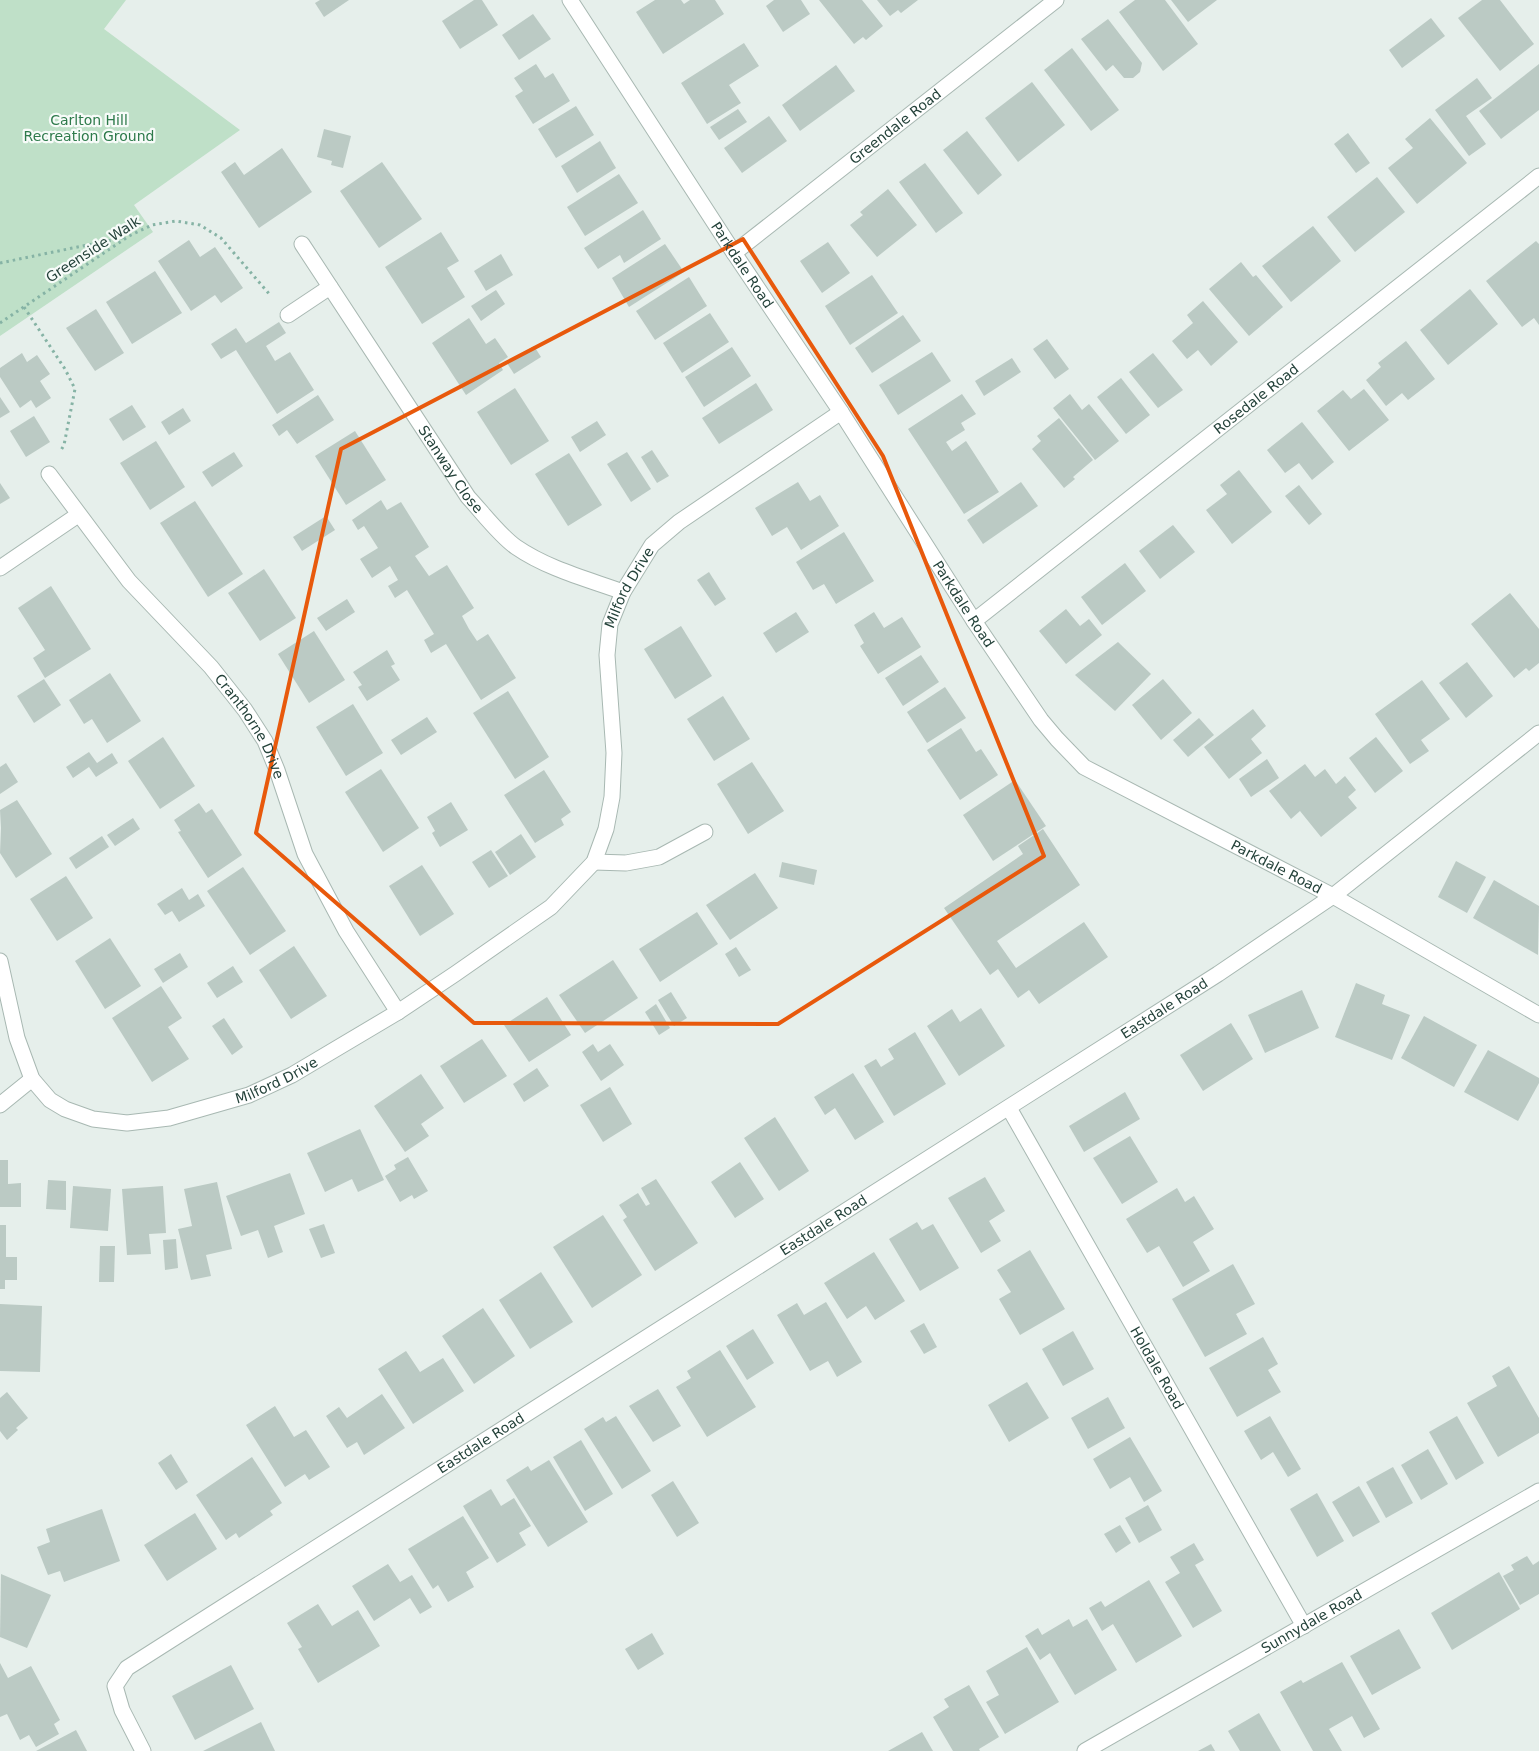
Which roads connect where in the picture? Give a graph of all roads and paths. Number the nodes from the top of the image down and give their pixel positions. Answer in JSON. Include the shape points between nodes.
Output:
{"nodes":[{"id":1,"x":570,"y":0,"type":"edge"},
{"id":2,"x":1056,"y":0,"type":"edge"},
{"id":3,"x":1539,"y":176,"type":"edge"},
{"id":4,"x":129,"y":236,"type":"junction"},
{"id":5,"x":302,"y":244,"type":"dead end"},
{"id":6,"x":734,"y":253,"type":"junction"},
{"id":7,"x":0,"y":263,"type":"edge"},
{"id":8,"x":330,"y":287,"type":"junction"},
{"id":9,"x":24,"y":307,"type":"junction"},
{"id":10,"x":288,"y":316,"type":"joint"},
{"id":11,"x":0,"y":323,"type":"edge"},
{"id":12,"x":841,"y":412,"type":"junction"},
{"id":13,"x":49,"y":474,"type":"joint"},
{"id":14,"x":78,"y":515,"type":"junction"},
{"id":15,"x":0,"y":568,"type":"edge"},
{"id":16,"x":623,"y":592,"type":"junction"},
{"id":17,"x":974,"y":621,"type":"junction"},
{"id":18,"x":1539,"y":733,"type":"edge"},
{"id":19,"x":705,"y":832,"type":"dead end"},
{"id":20,"x":594,"y":862,"type":"junction"},
{"id":21,"x":1333,"y":896,"type":"junction"},
{"id":22,"x":0,"y":961,"type":"edge"},
{"id":23,"x":398,"y":1012,"type":"junction"},
{"id":24,"x":1539,"y":1015,"type":"edge"},
{"id":25,"x":32,"y":1079,"type":"junction"},
{"id":26,"x":0,"y":1106,"type":"edge"},
{"id":27,"x":1010,"y":1108,"type":"junction"},
{"id":28,"x":1539,"y":1492,"type":"edge"},
{"id":29,"x":1304,"y":1626,"type":"junction"},
{"id":30,"x":144,"y":1751,"type":"edge"},
{"id":31,"x":1085,"y":1751,"type":"edge"}],
"edges":[{"from":1,"to":6,"type":"street","name":"Parkdale Road"},
{"from":2,"to":6,"type":"street","name":"Greendale Road"},
{"from":3,"to":17,"type":"street","name":"Rosedale Road"},
{"from":4,"to":7,"type":"path"},
{"from":4,"to":9,"type":"path","name":"Greenside Walk"},
{"from":4,"to":10,"type":"path","name":"Greenside Walk","via":[[160,223],[176,221],[200,225],[221,238]]},
{"from":5,"to":8,"type":"street","name":"Stanway Close"},
{"from":6,"to":12,"type":"street","name":"Parkdale Road"},
{"from":8,"to":10,"type":"street"},
{"from":8,"to":16,"type":"street","name":"Stanway Close","via":[[468,497],[490,522],[515,546],[546,564]]},
{"from":9,"to":11,"type":"path","name":"Greenside Walk"},
{"from":9,"to":13,"type":"path","via":[[75,389],[64,445]]},
{"from":12,"to":16,"type":"street","name":"Milford Drive","via":[[678,522],[652,545]]},
{"from":12,"to":17,"type":"street","name":"Parkdale Road"},
{"from":13,"to":14,"type":"street","name":"Cranthorne Drive"},
{"from":14,"to":15,"type":"street"},
{"from":14,"to":23,"type":"street","name":"Cranthorne Drive","via":[[129,581],[228,687],[265,741],[305,854],[346,931]]},
{"from":16,"to":20,"type":"street","name":"Milford Drive","via":[[610,624],[607,655],[614,753],[612,797]]},
{"from":17,"to":21,"type":"street","name":"Parkdale Road","via":[[1041,720],[1084,766]]},
{"from":18,"to":21,"type":"street","name":"Eastdale Road"},
{"from":19,"to":20,"type":"street","via":[[658,857]]},
{"from":20,"to":23,"type":"street","name":"Milford Drive","via":[[551,907]]},
{"from":21,"to":24,"type":"street","name":"Parkdale Road"},
{"from":21,"to":27,"type":"street","name":"Eastdale Road"},
{"from":22,"to":25,"type":"street","name":"Milford Drive","via":[[17,1038]]},
{"from":23,"to":25,"type":"street","name":"Milford Drive","via":[[292,1075],[249,1095],[169,1118],[127,1123],[93,1119],[50,1100]]},
{"from":25,"to":26,"type":"street"},
{"from":27,"to":29,"type":"street","name":"Holdale Road"},
{"from":27,"to":30,"type":"street","name":"Eastdale Road","via":[[127,1668],[115,1686],[122,1710]]},
{"from":28,"to":29,"type":"street","name":"Sunnydale Road"},
{"from":29,"to":31,"type":"street","name":"Sunnydale Road"}]}
